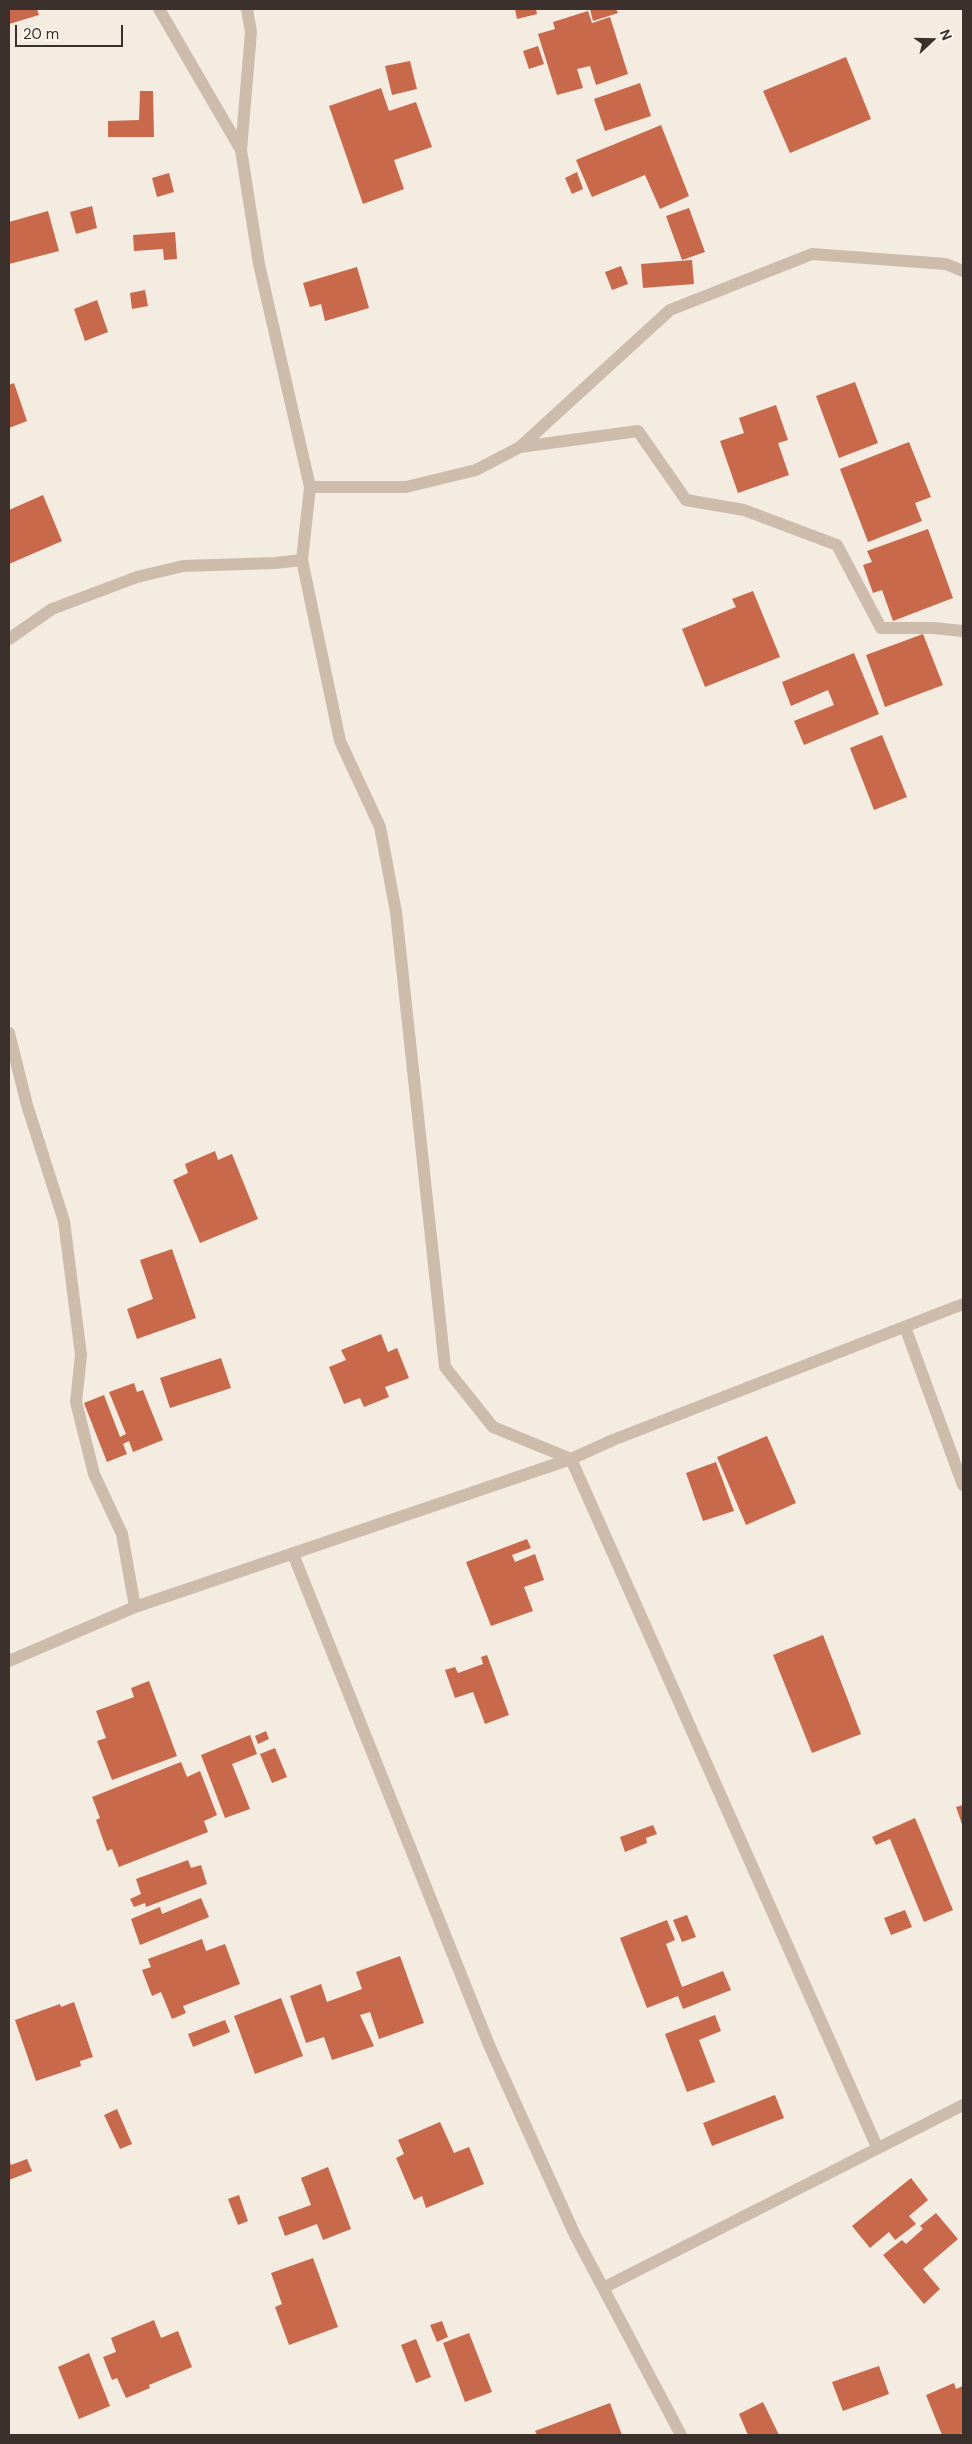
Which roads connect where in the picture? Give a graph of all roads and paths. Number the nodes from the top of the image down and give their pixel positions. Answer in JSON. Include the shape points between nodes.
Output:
{"nodes":[{"id":1,"x":159,"y":9,"type":"edge"},
{"id":2,"x":247,"y":9,"type":"edge"},
{"id":3,"x":241,"y":150,"type":"junction"},
{"id":4,"x":963,"y":271,"type":"edge"},
{"id":5,"x":520,"y":447,"type":"junction"},
{"id":6,"x":310,"y":487,"type":"junction"},
{"id":7,"x":302,"y":560,"type":"junction"},
{"id":8,"x":963,"y":631,"type":"edge"},
{"id":9,"x":9,"y":639,"type":"edge"},
{"id":10,"x":9,"y":1033,"type":"edge"},
{"id":11,"x":963,"y":1304,"type":"edge"},
{"id":12,"x":905,"y":1327,"type":"junction"},
{"id":13,"x":571,"y":1459,"type":"junction"},
{"id":14,"x":963,"y":1485,"type":"edge"},
{"id":15,"x":293,"y":1554,"type":"junction"},
{"id":16,"x":135,"y":1607,"type":"junction"},
{"id":17,"x":9,"y":1661,"type":"edge"},
{"id":18,"x":963,"y":2105,"type":"edge"},
{"id":19,"x":877,"y":2147,"type":"junction"},
{"id":20,"x":603,"y":2288,"type":"junction"},
{"id":21,"x":681,"y":2435,"type":"edge"}],
"edges":[{"from":1,"to":3,"type":"street"},
{"from":2,"to":3,"type":"street","via":[[251,32]]},
{"from":3,"to":6,"type":"street","via":[[259,264]]},
{"from":4,"to":5,"type":"street","via":[[936,263],[812,254],[803,257],[670,310]]},
{"from":5,"to":6,"type":"street","via":[[476,470],[406,487]]},
{"from":5,"to":8,"type":"street","via":[[638,431],[686,500],[744,510],[837,545],[881,628]]},
{"from":6,"to":7,"type":"street"},
{"from":7,"to":9,"type":"street","via":[[183,566],[137,577],[52,609]]},
{"from":7,"to":13,"type":"street","via":[[340,741],[380,827],[396,912],[445,1367],[494,1427]]},
{"from":10,"to":16,"type":"street","via":[[26,1105],[64,1221],[81,1355],[76,1402],[94,1474],[122,1534]]},
{"from":11,"to":12,"type":"street"},
{"from":12,"to":13,"type":"street"},
{"from":12,"to":14,"type":"street"},
{"from":13,"to":15,"type":"street"},
{"from":13,"to":19,"type":"street"},
{"from":15,"to":16,"type":"street"},
{"from":15,"to":20,"type":"street","via":[[489,2045],[575,2235]]},
{"from":16,"to":17,"type":"street"},
{"from":18,"to":19,"type":"street"},
{"from":19,"to":20,"type":"street"},
{"from":20,"to":21,"type":"street"}]}
